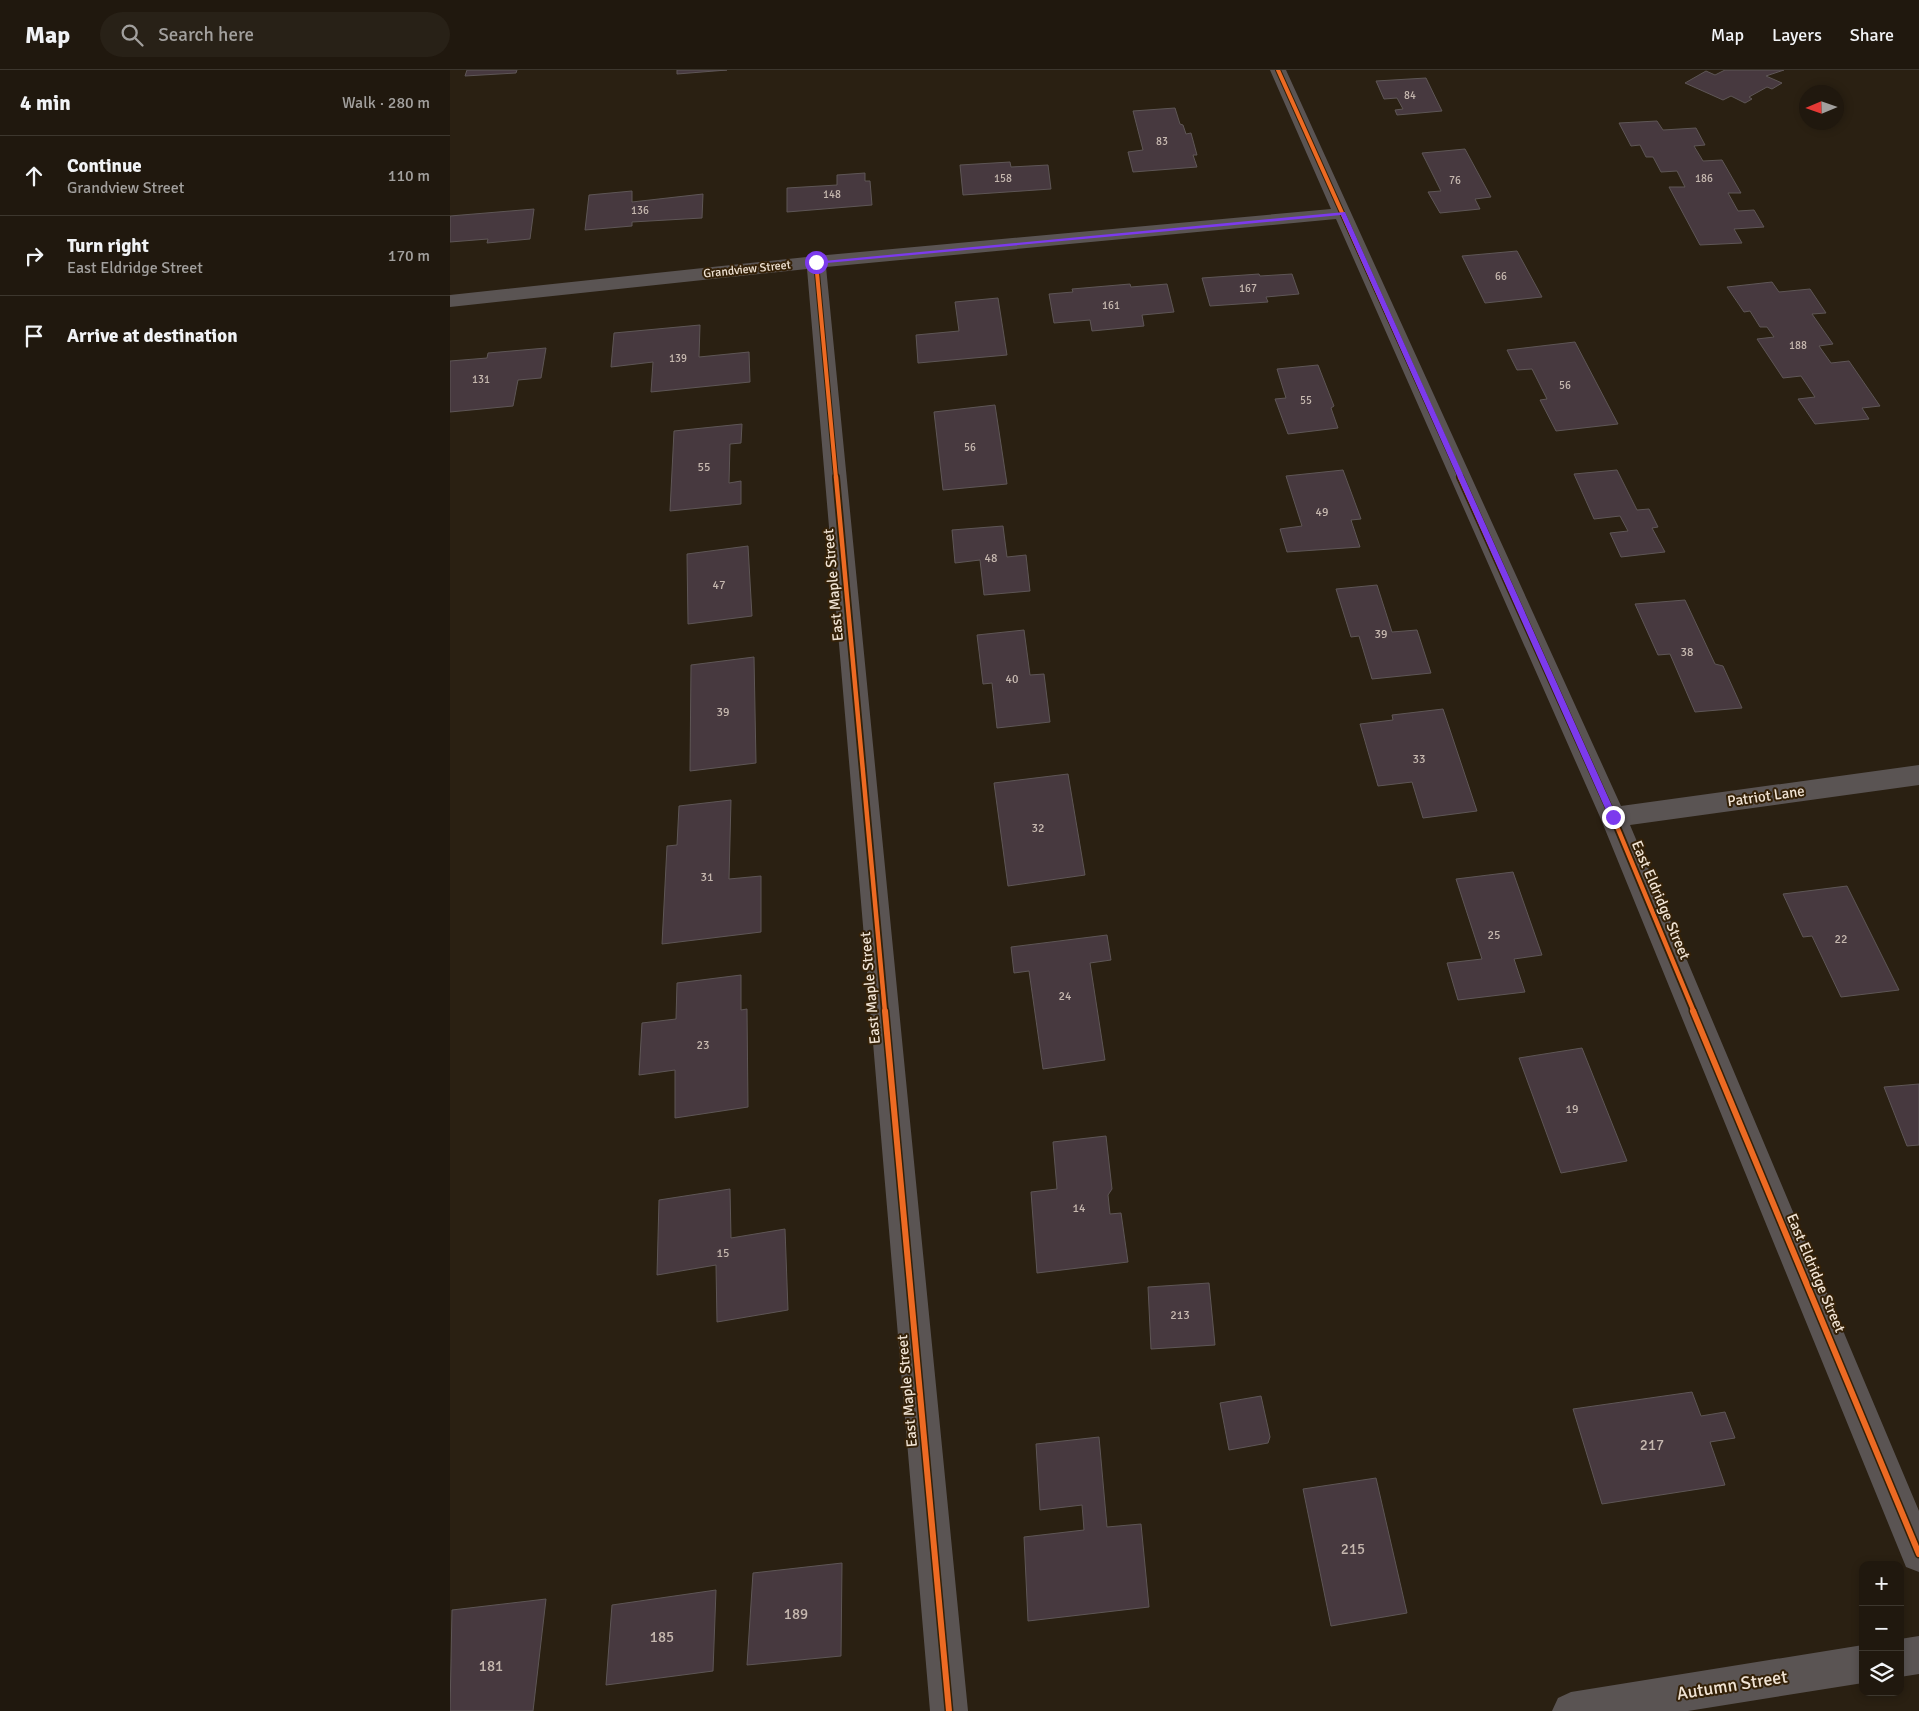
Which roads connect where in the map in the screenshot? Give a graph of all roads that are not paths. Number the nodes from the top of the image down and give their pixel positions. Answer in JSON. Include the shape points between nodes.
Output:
{"nodes":[{"id":1,"x":1278,"y":70,"type":"edge"},
{"id":2,"x":1343,"y":213,"type":"junction"},
{"id":3,"x":816,"y":262,"type":"junction"},
{"id":4,"x":450,"y":300,"type":"edge"},
{"id":5,"x":1919,"y":775,"type":"edge"},
{"id":6,"x":1613,"y":817,"type":"junction"},
{"id":7,"x":1919,"y":1554,"type":"edge"},
{"id":8,"x":1919,"y":1655,"type":"edge"},
{"id":9,"x":1904,"y":1657,"type":"edge"},
{"id":10,"x":1859,"y":1665,"type":"edge"},
{"id":11,"x":949,"y":1711,"type":"edge"},
{"id":12,"x":1571,"y":1711,"type":"edge"}],
"edges":[{"from":1,"to":2,"type":"street","name":"East Eldridge Street"},
{"from":2,"to":3,"type":"street","name":"Grandview Street"},
{"from":2,"to":6,"type":"street","name":"East Eldridge Street"},
{"from":3,"to":4,"type":"street","name":"Grandview Street"},
{"from":3,"to":11,"type":"street","name":"East Maple Street"},
{"from":5,"to":6,"type":"street","name":"Patriot Lane"},
{"from":6,"to":7,"type":"street","name":"East Eldridge Street"},
{"from":8,"to":9,"type":"street"},
{"from":10,"to":12,"type":"street","name":"Autumn Street"}]}
